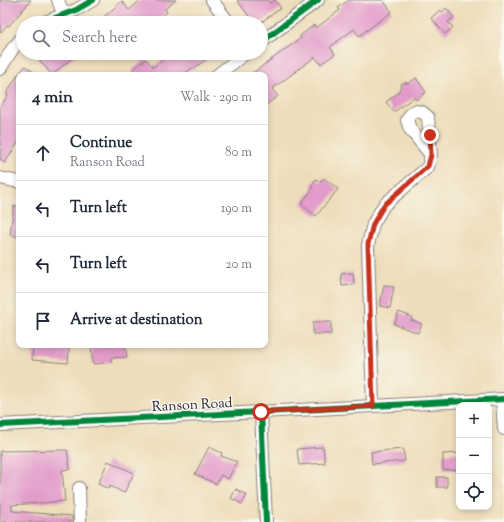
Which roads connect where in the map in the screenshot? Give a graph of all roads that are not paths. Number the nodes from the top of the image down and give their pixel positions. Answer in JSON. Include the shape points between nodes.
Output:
{"nodes":[{"id":1,"x":58,"y":0,"type":"edge"},
{"id":2,"x":93,"y":0,"type":"edge"},
{"id":3,"x":212,"y":0,"type":"edge"},
{"id":4,"x":318,"y":0,"type":"edge"},
{"id":5,"x":63,"y":14,"type":"junction"},
{"id":6,"x":58,"y":16,"type":"edge"},
{"id":7,"x":224,"y":16,"type":"edge"},
{"id":8,"x":268,"y":37,"type":"edge"},
{"id":9,"x":16,"y":46,"type":"edge"},
{"id":10,"x":237,"y":60,"type":"edge"},
{"id":11,"x":0,"y":69,"type":"edge"},
{"id":12,"x":221,"y":72,"type":"edge"},
{"id":13,"x":431,"y":155,"type":"dead end"},
{"id":14,"x":0,"y":178,"type":"edge"},
{"id":15,"x":16,"y":181,"type":"edge"},
{"id":16,"x":503,"y":399,"type":"edge"},
{"id":17,"x":373,"y":406,"type":"junction"},
{"id":18,"x":261,"y":412,"type":"junction"},
{"id":19,"x":0,"y":425,"type":"edge"},
{"id":20,"x":504,"y":429,"type":"edge"},
{"id":21,"x":78,"y":488,"type":"dead end"},
{"id":22,"x":80,"y":522,"type":"edge"},
{"id":23,"x":266,"y":522,"type":"edge"}],
"edges":[{"from":1,"to":5,"type":"street"},
{"from":2,"to":5,"type":"street"},
{"from":3,"to":7,"type":"street"},
{"from":4,"to":8,"type":"street"},
{"from":5,"to":6,"type":"street"},
{"from":9,"to":11,"type":"street"},
{"from":10,"to":12,"type":"street"},
{"from":13,"to":17,"type":"street","via":[[428,166],[384,205],[373,224],[368,244]]},
{"from":14,"to":15,"type":"street"},
{"from":16,"to":17,"type":"street","name":"Ranson Road"},
{"from":16,"to":20,"type":"street"},
{"from":17,"to":18,"type":"street","name":"Ranson Road"},
{"from":18,"to":19,"type":"street","name":"Ranson Road"},
{"from":18,"to":23,"type":"street"},
{"from":21,"to":22,"type":"street"}]}
